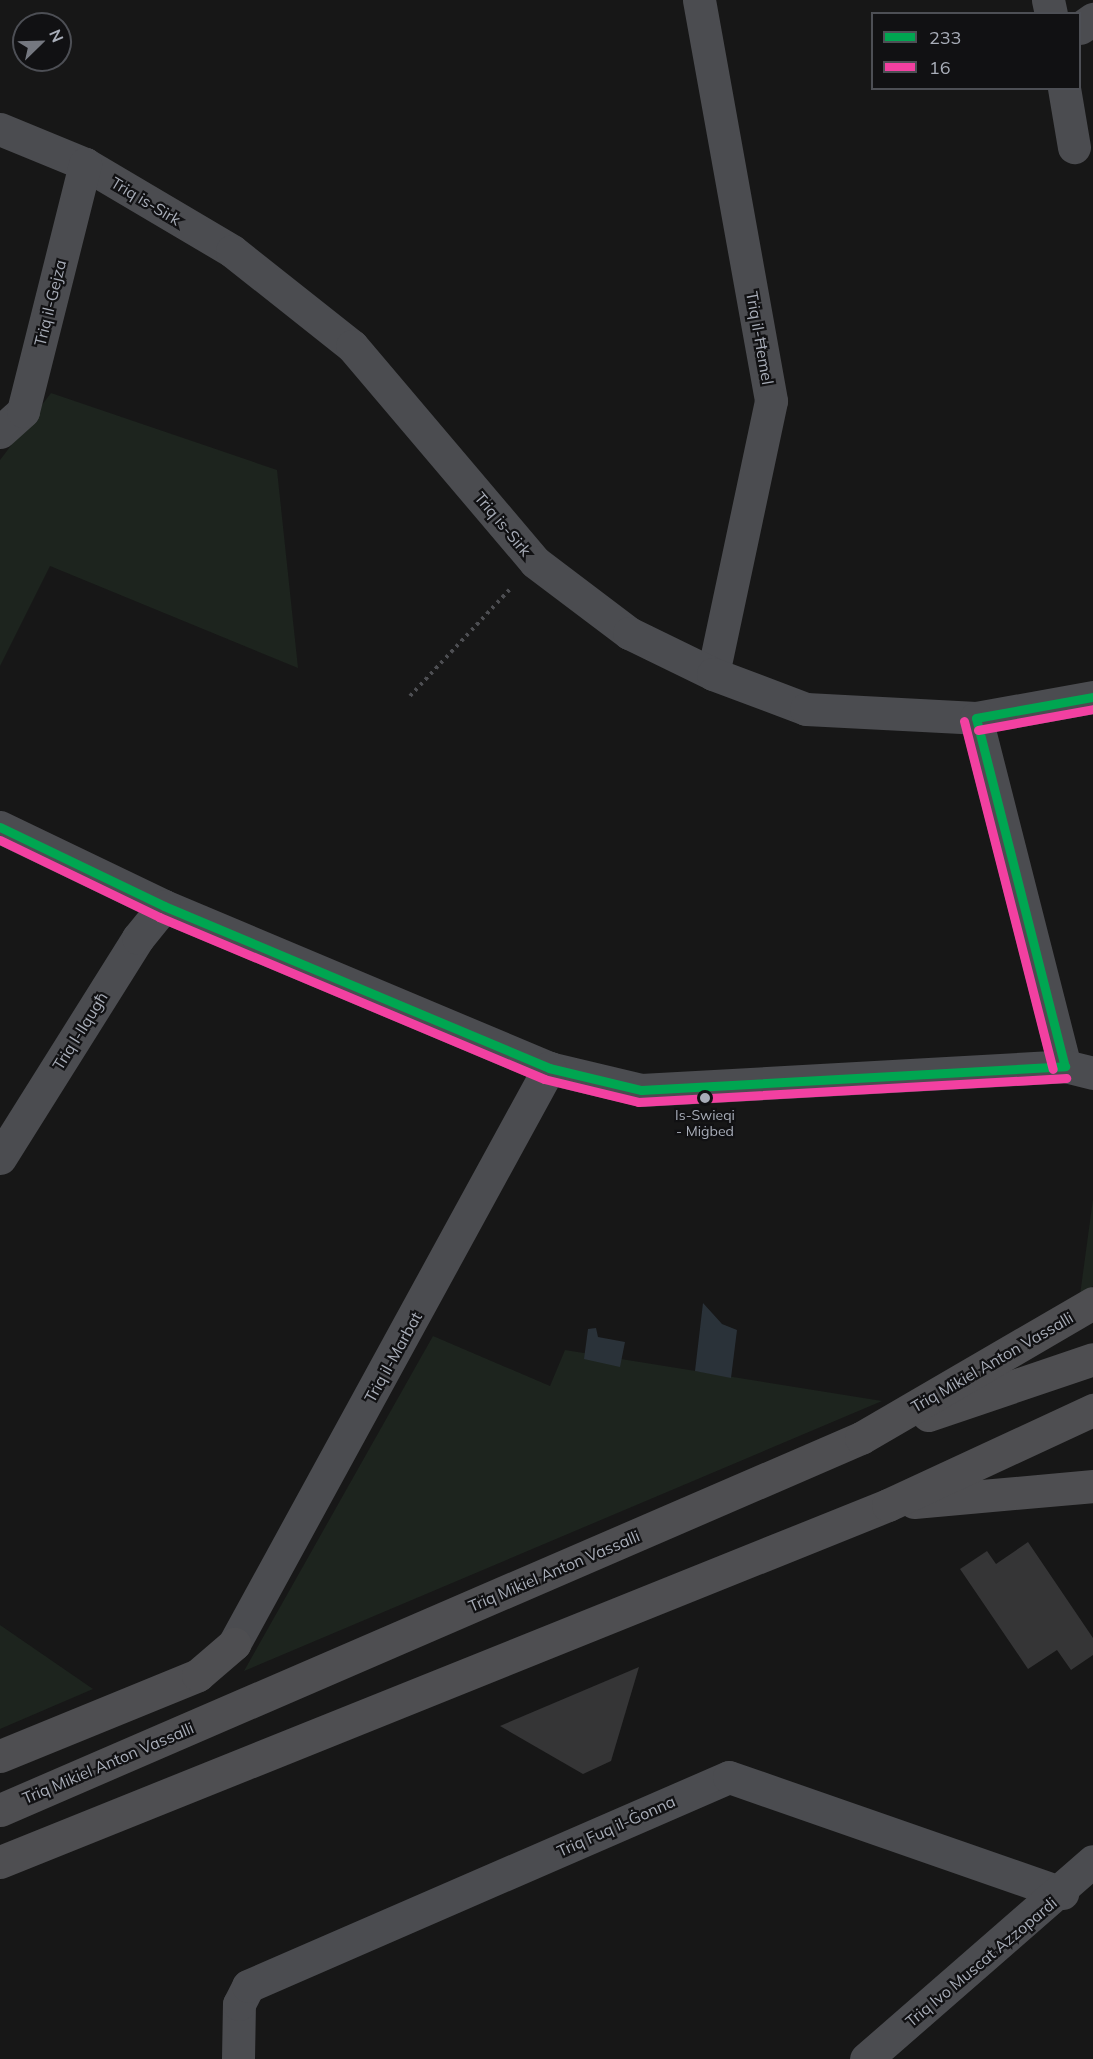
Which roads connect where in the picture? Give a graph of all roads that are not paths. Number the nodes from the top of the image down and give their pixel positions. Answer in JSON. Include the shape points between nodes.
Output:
{"nodes":[{"id":1,"x":699,"y":0,"type":"edge"},
{"id":2,"x":1065,"y":90,"type":"edge"},
{"id":3,"x":0,"y":129,"type":"edge"},
{"id":4,"x":1074,"y":147,"type":"dead end"},
{"id":5,"x":85,"y":164,"type":"junction"},
{"id":6,"x":0,"y":432,"type":"edge"},
{"id":7,"x":713,"y":674,"type":"junction"},
{"id":8,"x":1093,"y":697,"type":"edge"},
{"id":9,"x":976,"y":718,"type":"junction"},
{"id":10,"x":0,"y":827,"type":"edge"},
{"id":11,"x":164,"y":906,"type":"junction"},
{"id":12,"x":549,"y":1068,"type":"junction"},
{"id":13,"x":1079,"y":1069,"type":"edge"},
{"id":14,"x":0,"y":1158,"type":"edge"},
{"id":15,"x":1093,"y":1303,"type":"edge"},
{"id":16,"x":1093,"y":1359,"type":"edge"},
{"id":17,"x":1093,"y":1410,"type":"edge"},
{"id":18,"x":861,"y":1438,"type":"junction"},
{"id":19,"x":1093,"y":1486,"type":"edge"},
{"id":20,"x":888,"y":1505,"type":"junction"},
{"id":21,"x":234,"y":1644,"type":"joint"},
{"id":22,"x":0,"y":1756,"type":"edge"},
{"id":23,"x":0,"y":1810,"type":"edge"},
{"id":24,"x":1093,"y":1861,"type":"edge"},
{"id":25,"x":0,"y":1862,"type":"edge"},
{"id":26,"x":1062,"y":1893,"type":"junction"},
{"id":27,"x":238,"y":2059,"type":"edge"},
{"id":28,"x":866,"y":2059,"type":"edge"}],
"edges":[{"from":1,"to":7,"type":"street","name":"Triq il-Ħemel","via":[[771,400]]},
{"from":2,"to":4,"type":"street"},
{"from":3,"to":5,"type":"street","name":"Triq is-Sirk"},
{"from":5,"to":6,"type":"street","name":"Triq il-Gejza","via":[[23,411]]},
{"from":5,"to":7,"type":"street","name":"Triq is-Sirk","via":[[232,251],[352,346],[536,562],[629,633]]},
{"from":7,"to":9,"type":"street","name":"Triq is-Sirk","via":[[806,709]]},
{"from":8,"to":9,"type":"street","name":"Triq is-Sirk"},
{"from":9,"to":13,"type":"street"},
{"from":10,"to":11,"type":"street"},
{"from":11,"to":12,"type":"street"},
{"from":11,"to":14,"type":"street","name":"Triq l-Ilqugħ","via":[[138,938]]},
{"from":12,"to":13,"type":"street","via":[[641,1090]]},
{"from":12,"to":21,"type":"street","name":"Triq il-Marbat"},
{"from":15,"to":18,"type":"highway","name":"Triq Mikiel Anton Vassalli"},
{"from":16,"to":18,"type":"highway"},
{"from":17,"to":20,"type":"highway"},
{"from":18,"to":23,"type":"highway","name":"Triq Mikiel Anton Vassalli"},
{"from":19,"to":20,"type":"highway"},
{"from":20,"to":25,"type":"highway"},
{"from":21,"to":22,"type":"highway","via":[[198,1675]]},
{"from":24,"to":26,"type":"street","name":"Triq Ivo Muscat Azzopardi"},
{"from":26,"to":27,"type":"street","name":"Triq Fuq il-Ġonna","via":[[729,1777],[248,1986],[239,2004]]},
{"from":26,"to":28,"type":"street","name":"Triq Ivo Muscat Azzopardi"}]}
